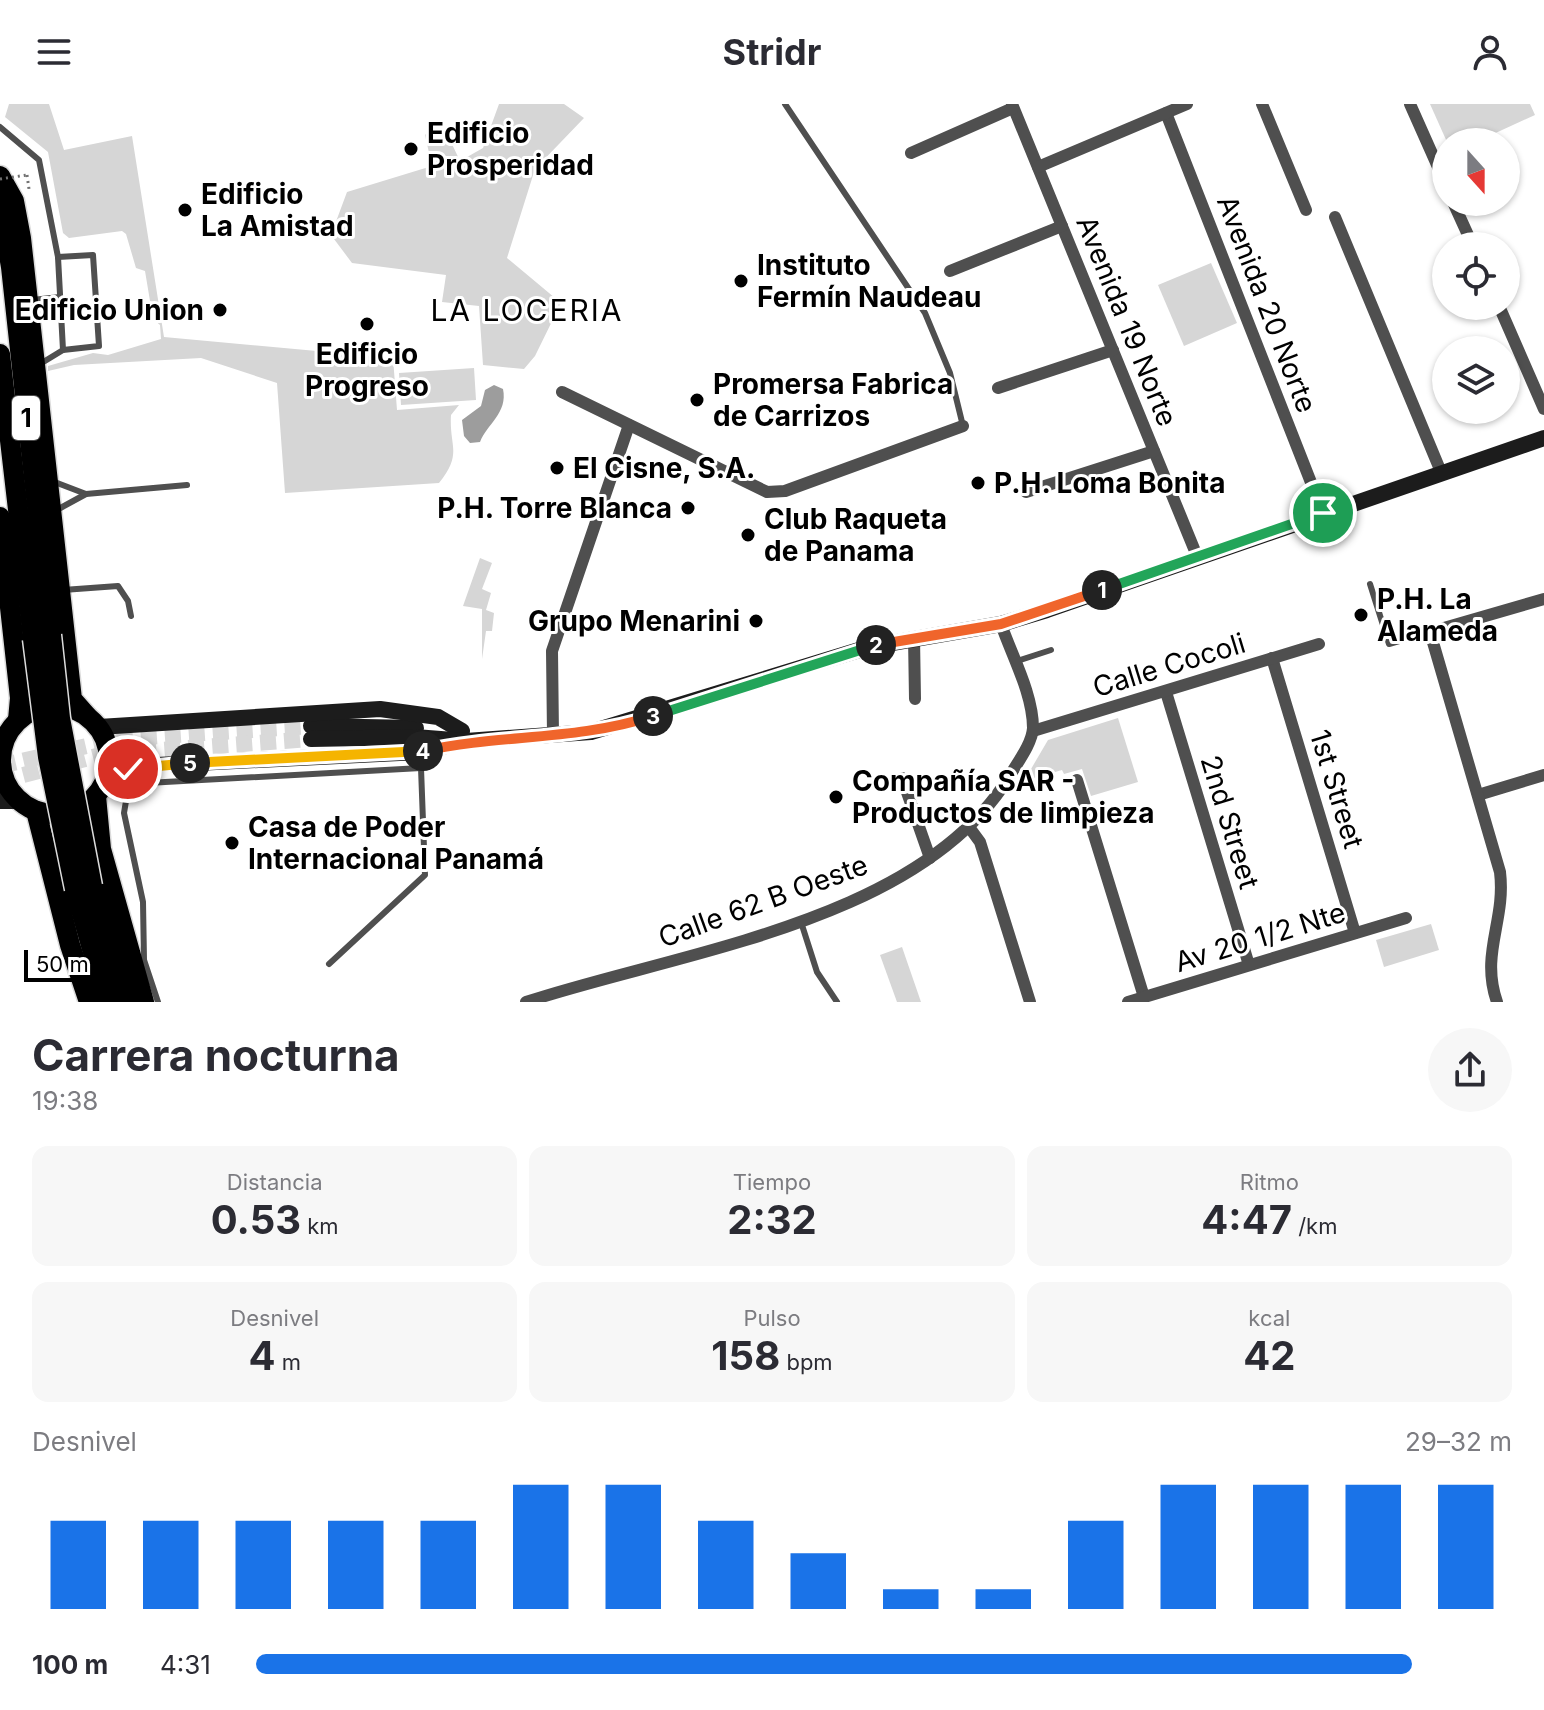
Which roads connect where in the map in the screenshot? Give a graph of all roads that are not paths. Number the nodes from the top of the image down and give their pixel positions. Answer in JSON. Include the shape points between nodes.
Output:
{"nodes":[{"id":1,"x":785,"y":104,"type":"edge"},
{"id":2,"x":1187,"y":104,"type":"edge"},
{"id":3,"x":1262,"y":104,"type":"edge"},
{"id":4,"x":1410,"y":104,"type":"edge"},
{"id":5,"x":1013,"y":106,"type":"edge"},
{"id":6,"x":1166,"y":113,"type":"junction"},
{"id":7,"x":0,"y":127,"type":"edge"},
{"id":8,"x":911,"y":153,"type":"dead end"},
{"id":9,"x":1432,"y":154,"type":"edge"},
{"id":10,"x":1038,"y":167,"type":"junction"},
{"id":11,"x":0,"y":178,"type":"edge"},
{"id":12,"x":0,"y":202,"type":"edge"},
{"id":13,"x":1306,"y":210,"type":"dead end"},
{"id":14,"x":1335,"y":217,"type":"dead end"},
{"id":15,"x":1062,"y":226,"type":"junction"},
{"id":16,"x":58,"y":257,"type":"junction"},
{"id":17,"x":950,"y":271,"type":"dead end"},
{"id":18,"x":60,"y":297,"type":"junction"},
{"id":19,"x":30,"y":300,"type":"junction"},
{"id":20,"x":1505,"y":320,"type":"edge"},
{"id":21,"x":63,"y":350,"type":"junction"},
{"id":22,"x":1113,"y":350,"type":"junction"},
{"id":23,"x":0,"y":354,"type":"edge"},
{"id":24,"x":37,"y":366,"type":"junction"},
{"id":25,"x":998,"y":388,"type":"dead end"},
{"id":26,"x":562,"y":392,"type":"dead end"},
{"id":27,"x":1544,"y":409,"type":"edge"},
{"id":28,"x":629,"y":425,"type":"junction"},
{"id":29,"x":963,"y":426,"type":"joint"},
{"id":30,"x":1544,"y":438,"type":"edge"},
{"id":31,"x":1154,"y":451,"type":"junction"},
{"id":32,"x":1441,"y":472,"type":"junction"},
{"id":33,"x":51,"y":481,"type":"junction"},
{"id":34,"x":187,"y":485,"type":"dead end"},
{"id":35,"x":1026,"y":492,"type":"dead end"},
{"id":36,"x":86,"y":494,"type":"junction"},
{"id":37,"x":54,"y":511,"type":"junction"},
{"id":38,"x":1323,"y":513,"type":"junction"},
{"id":39,"x":0,"y":517,"type":"edge"},
{"id":40,"x":1197,"y":556,"type":"junction"},
{"id":41,"x":1370,"y":584,"type":"dead end"},
{"id":42,"x":63,"y":590,"type":"junction"},
{"id":43,"x":1544,"y":599,"type":"edge"},
{"id":44,"x":131,"y":616,"type":"dead end"},
{"id":45,"x":1001,"y":624,"type":"junction"},
{"id":46,"x":1430,"y":632,"type":"junction"},
{"id":47,"x":41,"y":633,"type":"junction"},
{"id":48,"x":914,"y":637,"type":"junction"},
{"id":49,"x":1319,"y":644,"type":"dead end"},
{"id":50,"x":1051,"y":650,"type":"dead end"},
{"id":51,"x":1272,"y":658,"type":"junction"},
{"id":52,"x":1014,"y":662,"type":"junction"},
{"id":53,"x":1166,"y":692,"type":"junction"},
{"id":54,"x":915,"y":699,"type":"dead end"},
{"id":55,"x":18,"y":720,"type":"junction"},
{"id":56,"x":93,"y":722,"type":"junction"},
{"id":57,"x":1033,"y":731,"type":"junction"},
{"id":58,"x":311,"y":732,"type":"tunnel mouth"},
{"id":59,"x":553,"y":735,"type":"junction"},
{"id":60,"x":464,"y":736,"type":"junction"},
{"id":61,"x":1,"y":749,"type":"edge"},
{"id":62,"x":421,"y":760,"type":"junction"},
{"id":63,"x":1544,"y":775,"type":"edge"},
{"id":64,"x":902,"y":778,"type":"dead end"},
{"id":65,"x":1077,"y":780,"type":"dead end"},
{"id":66,"x":98,"y":792,"type":"junction"},
{"id":67,"x":1478,"y":795,"type":"junction"},
{"id":68,"x":19,"y":804,"type":"edge"},
{"id":69,"x":969,"y":827,"type":"junction"},
{"id":70,"x":930,"y":858,"type":"junction"},
{"id":71,"x":84,"y":887,"type":"junction"},
{"id":72,"x":1406,"y":918,"type":"dead end"},
{"id":73,"x":800,"y":919,"type":"junction"},
{"id":74,"x":1355,"y":933,"type":"junction"},
{"id":75,"x":329,"y":964,"type":"dead end"},
{"id":76,"x":1249,"y":965,"type":"junction"},
{"id":77,"x":1144,"y":997,"type":"junction"},
{"id":78,"x":89,"y":1002,"type":"edge"},
{"id":79,"x":107,"y":1002,"type":"edge"},
{"id":80,"x":125,"y":1002,"type":"edge"},
{"id":81,"x":144,"y":1002,"type":"edge"},
{"id":82,"x":158,"y":1002,"type":"edge"},
{"id":83,"x":526,"y":1002,"type":"edge"},
{"id":84,"x":837,"y":1002,"type":"edge"},
{"id":85,"x":1030,"y":1002,"type":"edge"},
{"id":86,"x":1128,"y":1002,"type":"edge"},
{"id":87,"x":1497,"y":1002,"type":"edge"}],
"edges":[{"from":1,"to":29,"type":"lane","via":[[925,313],[950,373]]},
{"from":2,"to":6,"type":"street"},
{"from":3,"to":13,"type":"street"},
{"from":4,"to":9,"type":"street"},
{"from":5,"to":8,"type":"street"},
{"from":5,"to":10,"type":"street","name":"Avenida 19 Norte"},
{"from":6,"to":10,"type":"street"},
{"from":6,"to":38,"type":"street","name":"Avenida 20 Norte"},
{"from":7,"to":16,"type":"lane","via":[[39,160]]},
{"from":10,"to":15,"type":"street","name":"Avenida 19 Norte"},
{"from":11,"to":19,"type":"main road","via":[[14,201]]},
{"from":12,"to":47,"type":"main road","number":"1","via":[[11,267]]},
{"from":14,"to":32,"type":"street"},
{"from":15,"to":17,"type":"street"},
{"from":15,"to":22,"type":"street","name":"Avenida 19 Norte"},
{"from":16,"to":18,"type":"lane"},
{"from":16,"to":21,"type":"lane","via":[[93,255],[99,346]]},
{"from":18,"to":19,"type":"lane"},
{"from":18,"to":21,"type":"lane"},
{"from":19,"to":24,"type":"main road"},
{"from":20,"to":27,"type":"street"},
{"from":21,"to":24,"type":"lane"},
{"from":22,"to":25,"type":"street"},
{"from":22,"to":31,"type":"street","name":"Avenida 19 Norte"},
{"from":23,"to":47,"type":"main road","number":"1"},
{"from":24,"to":33,"type":"main road"},
{"from":26,"to":28,"type":"street"},
{"from":28,"to":29,"type":"street","via":[[767,492],[785,491]]},
{"from":28,"to":59,"type":"street","via":[[552,651]]},
{"from":30,"to":32,"type":"main road"},
{"from":31,"to":35,"type":"street"},
{"from":31,"to":40,"type":"street","name":"Avenida 19 Norte"},
{"from":32,"to":38,"type":"main road"},
{"from":33,"to":36,"type":"lane"},
{"from":33,"to":37,"type":"main road"},
{"from":34,"to":36,"type":"lane"},
{"from":36,"to":37,"type":"lane"},
{"from":37,"to":42,"type":"main road"},
{"from":38,"to":40,"type":"main road"},
{"from":39,"to":47,"type":"main road"},
{"from":40,"to":45,"type":"main road"},
{"from":41,"to":46,"type":"lane","via":[[1389,644]]},
{"from":42,"to":44,"type":"lane","via":[[118,586]]},
{"from":42,"to":47,"type":"main road"},
{"from":43,"to":46,"type":"street"},
{"from":45,"to":48,"type":"main road"},
{"from":45,"to":52,"type":"street"},
{"from":46,"to":67,"type":"street"},
{"from":47,"to":55,"type":"main road"},
{"from":47,"to":56,"type":"main road","via":[[72,699]]},
{"from":47,"to":71,"type":"main road","number":"1","bridge":true,"via":[[60,718]]},
{"from":48,"to":54,"type":"street"},
{"from":48,"to":59,"type":"main road","via":[[832,657],[616,727]]},
{"from":49,"to":51,"type":"street","name":"Calle Cocoli"},
{"from":50,"to":52,"type":"lane"},
{"from":51,"to":53,"type":"street","name":"Calle Cocoli"},
{"from":51,"to":74,"type":"street","name":"1st Street"},
{"from":52,"to":57,"type":"street"},
{"from":53,"to":57,"type":"street","name":"Calle Cocoli"},
{"from":53,"to":76,"type":"street","name":"2nd Street"},
{"from":55,"to":56,"type":"main road","via":[[52,706],[70,708]]},
{"from":55,"to":61,"type":"main road"},
{"from":56,"to":60,"type":"main road","via":[[380,709],[438,717]]},
{"from":56,"to":66,"type":"main road","via":[[109,758]]},
{"from":57,"to":69,"type":"street","name":"Calle 62 B Oeste","via":[[997,795]]},
{"from":58,"to":60,"type":"main road"},
{"from":59,"to":60,"type":"main road"},
{"from":60,"to":62,"type":"main road"},
{"from":61,"to":68,"type":"main road","via":[[3,777]]},
{"from":62,"to":66,"type":"main road","via":[[157,765],[128,769]]},
{"from":62,"to":75,"type":"lane","via":[[425,875]]},
{"from":62,"to":82,"type":"lane","via":[[147,783],[127,795],[124,813],[143,902],[144,960]]},
{"from":63,"to":67,"type":"street"},
{"from":64,"to":70,"type":"street"},
{"from":65,"to":77,"type":"street"},
{"from":66,"to":68,"type":"main road","via":[[67,813]]},
{"from":66,"to":71,"type":"main road","via":[[101,849]]},
{"from":67,"to":87,"type":"street","via":[[1502,892],[1488,959]]},
{"from":68,"to":71,"type":"main road"},
{"from":69,"to":70,"type":"street","name":"Calle 62 B Oeste"},
{"from":69,"to":85,"type":"street","via":[[980,842]]},
{"from":70,"to":73,"type":"street","name":"Calle 62 B Oeste","via":[[844,904]]},
{"from":71,"to":78,"type":"main road"},
{"from":71,"to":79,"type":"main road","number":"1"},
{"from":71,"to":80,"type":"main road","number":"1"},
{"from":71,"to":81,"type":"main road"},
{"from":72,"to":74,"type":"street","name":"Av 20 1/2 Nte"},
{"from":73,"to":83,"type":"street","name":"Calle 62 B Oeste"},
{"from":73,"to":84,"type":"lane","via":[[817,972]]},
{"from":74,"to":76,"type":"street","name":"Av 20 1/2 Nte"},
{"from":76,"to":77,"type":"street","name":"Av 20 1/2 Nte"},
{"from":77,"to":86,"type":"street","name":"Av 20 1/2 Nte"}]}
